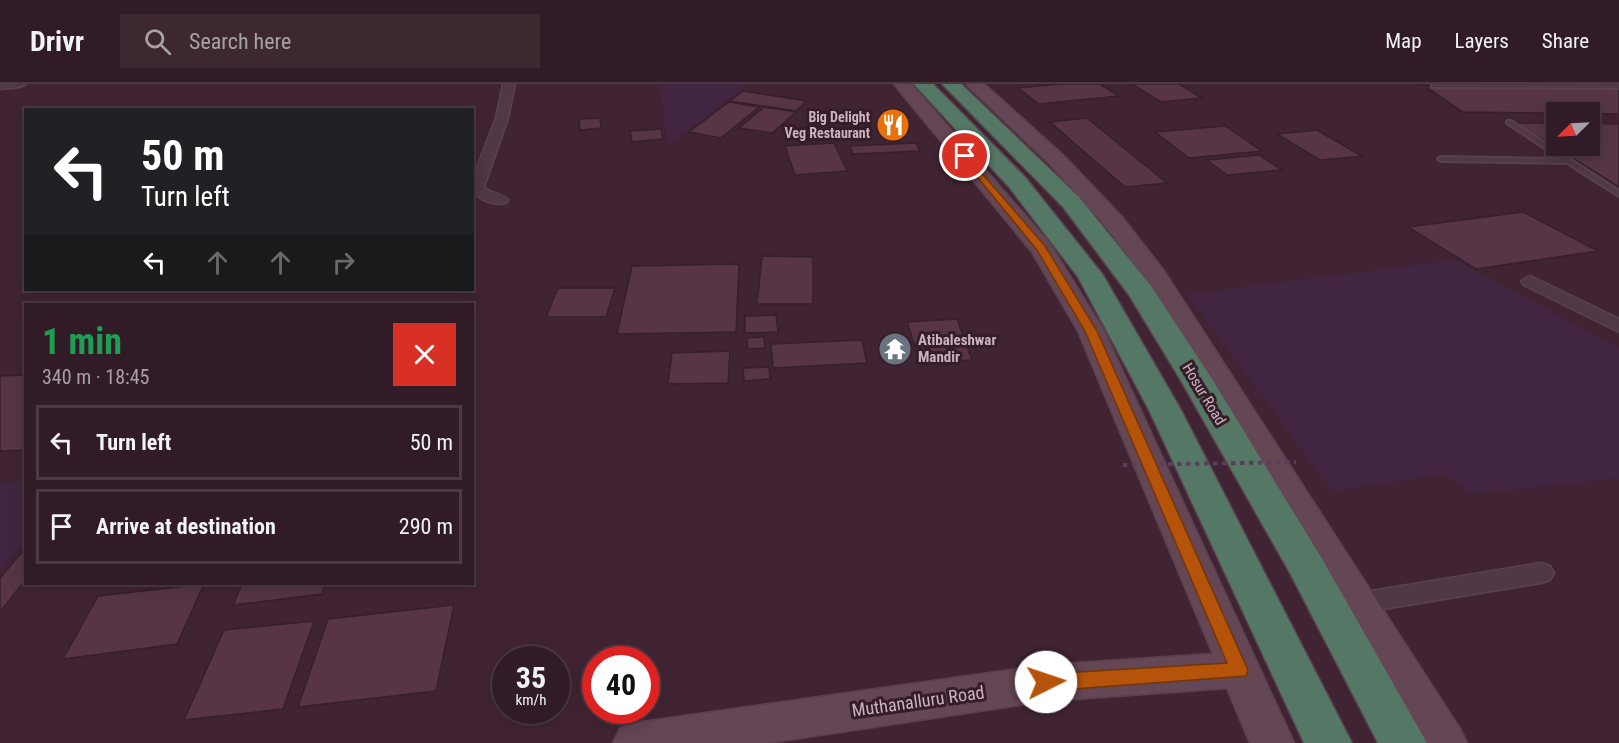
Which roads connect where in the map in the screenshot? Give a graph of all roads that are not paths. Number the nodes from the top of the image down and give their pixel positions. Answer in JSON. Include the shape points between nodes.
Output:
{"nodes":[{"id":1,"x":20,"y":84,"type":"edge"},
{"id":2,"x":509,"y":84,"type":"edge"},
{"id":3,"x":902,"y":84,"type":"edge"},
{"id":4,"x":923,"y":84,"type":"edge"},
{"id":5,"x":951,"y":84,"type":"edge"},
{"id":6,"x":974,"y":84,"type":"edge"},
{"id":7,"x":1618,"y":85,"type":"edge"},
{"id":8,"x":0,"y":86,"type":"edge"},
{"id":9,"x":1434,"y":86,"type":"dead end"},
{"id":10,"x":1509,"y":122,"type":"dead end"},
{"id":11,"x":1441,"y":159,"type":"dead end"},
{"id":12,"x":1569,"y":161,"type":"junction"},
{"id":13,"x":1619,"y":194,"type":"edge"},
{"id":14,"x":501,"y":200,"type":"dead end"},
{"id":15,"x":1530,"y":281,"type":"dead end"},
{"id":16,"x":1619,"y":326,"type":"edge"},
{"id":17,"x":1541,"y":573,"type":"dead end"},
{"id":18,"x":1359,"y":603,"type":"junction"},
{"id":19,"x":1239,"y":670,"type":"junction"},
{"id":20,"x":635,"y":743,"type":"edge"},
{"id":21,"x":1272,"y":743,"type":"edge"},
{"id":22,"x":1328,"y":743,"type":"edge"},
{"id":23,"x":1403,"y":743,"type":"edge"},
{"id":24,"x":1444,"y":743,"type":"edge"}],
"edges":[{"from":1,"to":8,"type":"street"},
{"from":2,"to":14,"type":"street","via":[[502,118],[477,187],[484,195]]},
{"from":3,"to":19,"type":"street","via":[[1042,249],[1091,331]]},
{"from":4,"to":22,"type":"highway","via":[[1017,182],[1090,275],[1165,410]]},
{"from":5,"to":23,"type":"highway","name":"Hosur Road","via":[[1071,202],[1141,292],[1295,548]]},
{"from":6,"to":18,"type":"street","via":[[1058,160],[1114,222],[1155,276]]},
{"from":7,"to":9,"type":"lane"},
{"from":10,"to":12,"type":"lane"},
{"from":11,"to":12,"type":"lane"},
{"from":12,"to":13,"type":"lane"},
{"from":15,"to":16,"type":"street"},
{"from":17,"to":18,"type":"street"},
{"from":18,"to":24,"type":"street"},
{"from":19,"to":20,"type":"street","name":"Muthanalluru Road","via":[[1046,682]]},
{"from":19,"to":21,"type":"street"}]}
